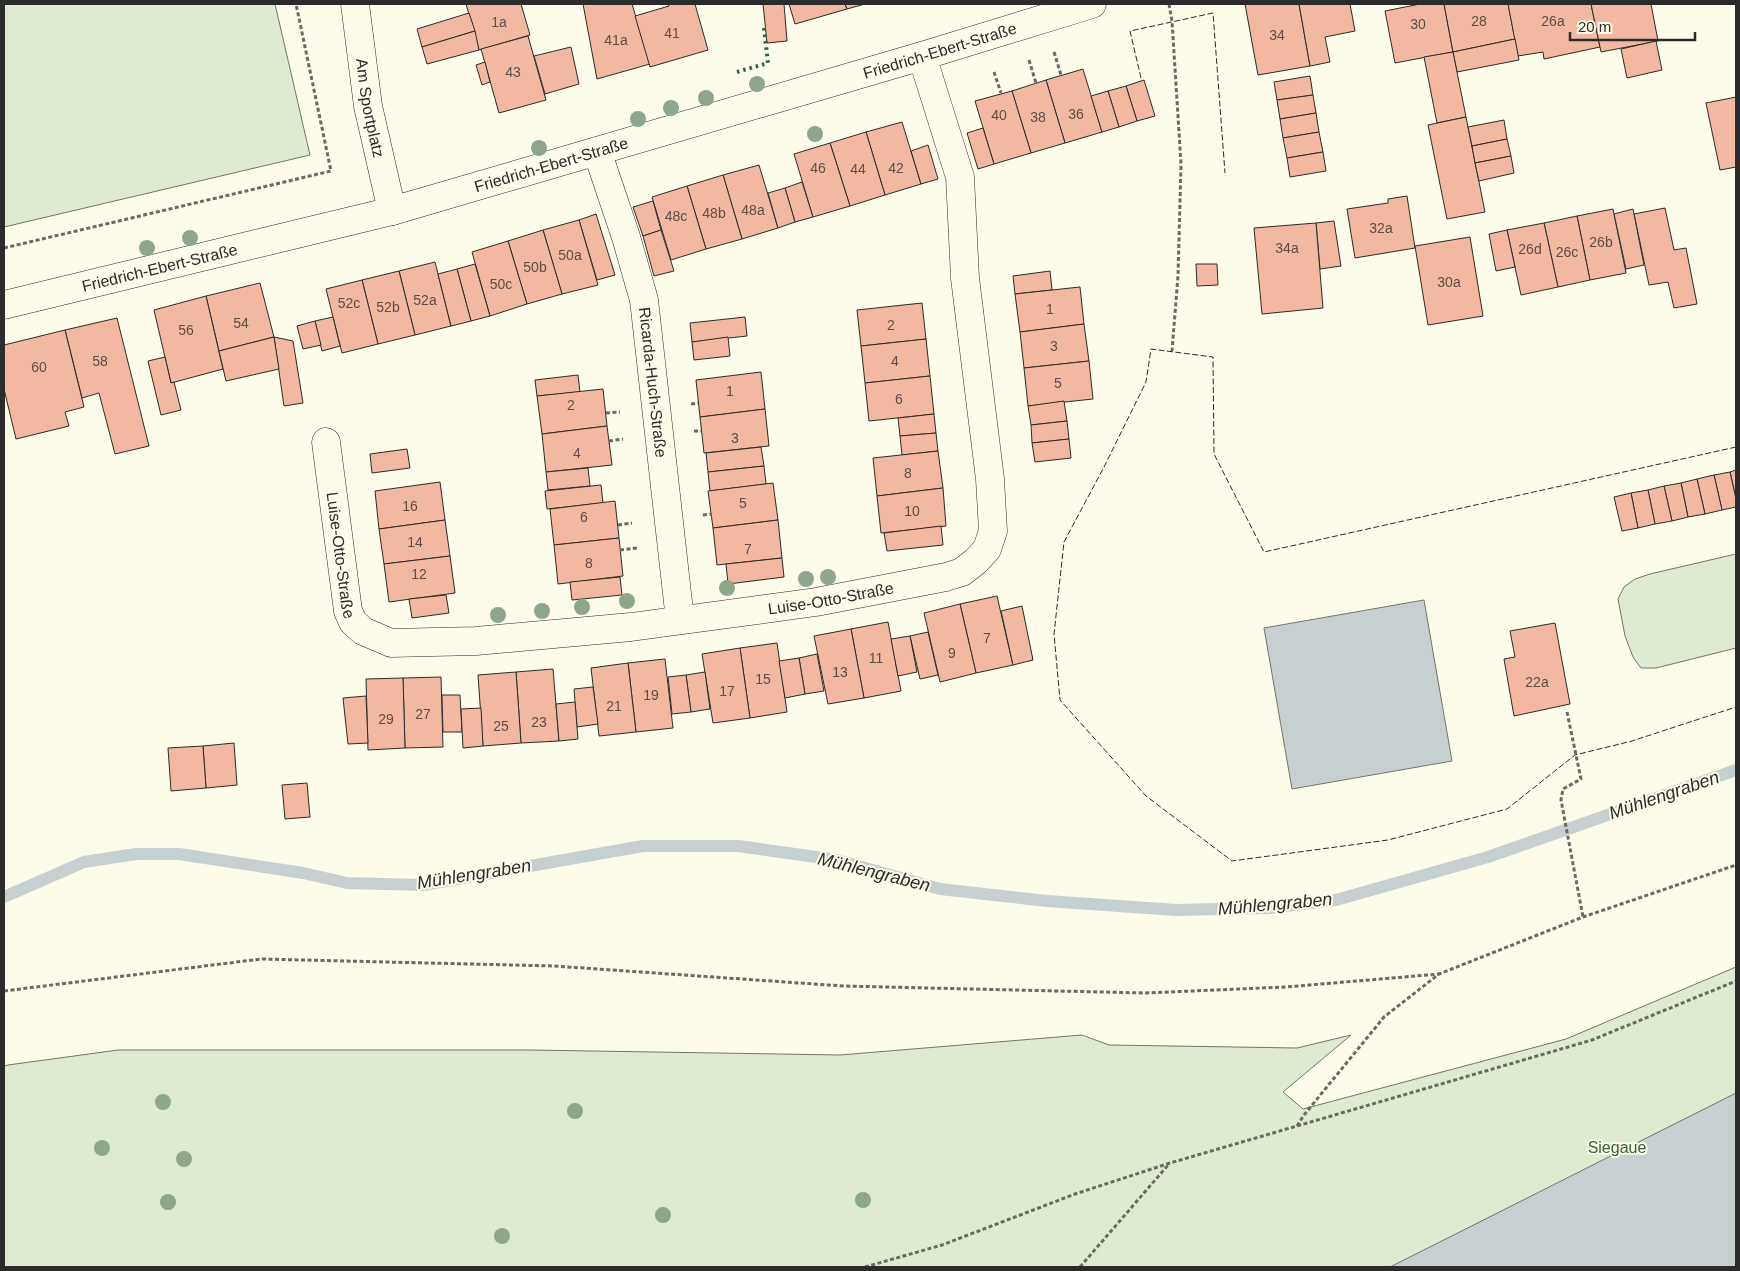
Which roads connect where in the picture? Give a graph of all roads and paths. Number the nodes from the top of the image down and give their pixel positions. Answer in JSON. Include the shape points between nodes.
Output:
{"nodes":[{"id":1,"x":296,"y":4,"type":"edge"},
{"id":2,"x":355,"y":4,"type":"edge"},
{"id":3,"x":1092,"y":4,"type":"edge"},
{"id":4,"x":1169,"y":4,"type":"edge"},
{"id":5,"x":922,"y":56,"type":"junction"},
{"id":6,"x":597,"y":151,"type":"junction"},
{"id":7,"x":392,"y":211,"type":"junction"},
{"id":8,"x":4,"y":248,"type":"edge"},
{"id":9,"x":4,"y":305,"type":"edge"},
{"id":10,"x":1172,"y":351,"type":"dead end"},
{"id":11,"x":326,"y":442,"type":"dead end"},
{"id":12,"x":680,"y":620,"type":"junction"},
{"id":13,"x":1567,"y":712,"type":"dead end"},
{"id":14,"x":1736,"y":864,"type":"edge"},
{"id":15,"x":1583,"y":917,"type":"junction"},
{"id":16,"x":1439,"y":974,"type":"junction"},
{"id":17,"x":1736,"y":981,"type":"edge"},
{"id":18,"x":4,"y":992,"type":"edge"},
{"id":19,"x":1296,"y":1127,"type":"junction"},
{"id":20,"x":1170,"y":1163,"type":"junction"},
{"id":21,"x":865,"y":1267,"type":"edge"},
{"id":22,"x":1080,"y":1267,"type":"edge"}],
"edges":[{"from":1,"to":8,"type":"path","via":[[331,170]]},
{"from":2,"to":7,"type":"street","name":"Am Sportplatz","via":[[368,106]]},
{"from":3,"to":5,"type":"street","name":"Friedrich-Ebert-Straße"},
{"from":4,"to":10,"type":"path","via":[[1181,164]]},
{"from":5,"to":6,"type":"street","name":"Friedrich-Ebert-Straße"},
{"from":5,"to":12,"type":"street","name":"Luise-Otto-Straße","via":[[960,178],[965,278],[990,479],[993,531],[988,549],[962,572],[946,576],[816,602]]},
{"from":6,"to":7,"type":"street","name":"Friedrich-Ebert-Straße"},
{"from":6,"to":12,"type":"street","name":"Ricarda-Huch-Straße","via":[[644,300]]},
{"from":7,"to":9,"type":"street","name":"Friedrich-Ebert-Straße"},
{"from":11,"to":12,"type":"street","name":"Luise-Otto-Straße","via":[[348,611],[363,632],[391,643],[476,640]]},
{"from":13,"to":15,"type":"path","via":[[1581,779],[1563,789],[1561,800]]},
{"from":14,"to":15,"type":"path"},
{"from":15,"to":16,"type":"path"},
{"from":16,"to":18,"type":"path","via":[[1286,987],[1145,993],[843,986],[554,966],[261,959]]},
{"from":16,"to":19,"type":"path","via":[[1384,1017]]},
{"from":17,"to":19,"type":"path","via":[[1592,1040]]},
{"from":19,"to":20,"type":"path"},
{"from":20,"to":21,"type":"path","via":[[1075,1194],[942,1245]]},
{"from":20,"to":22,"type":"path"}]}
